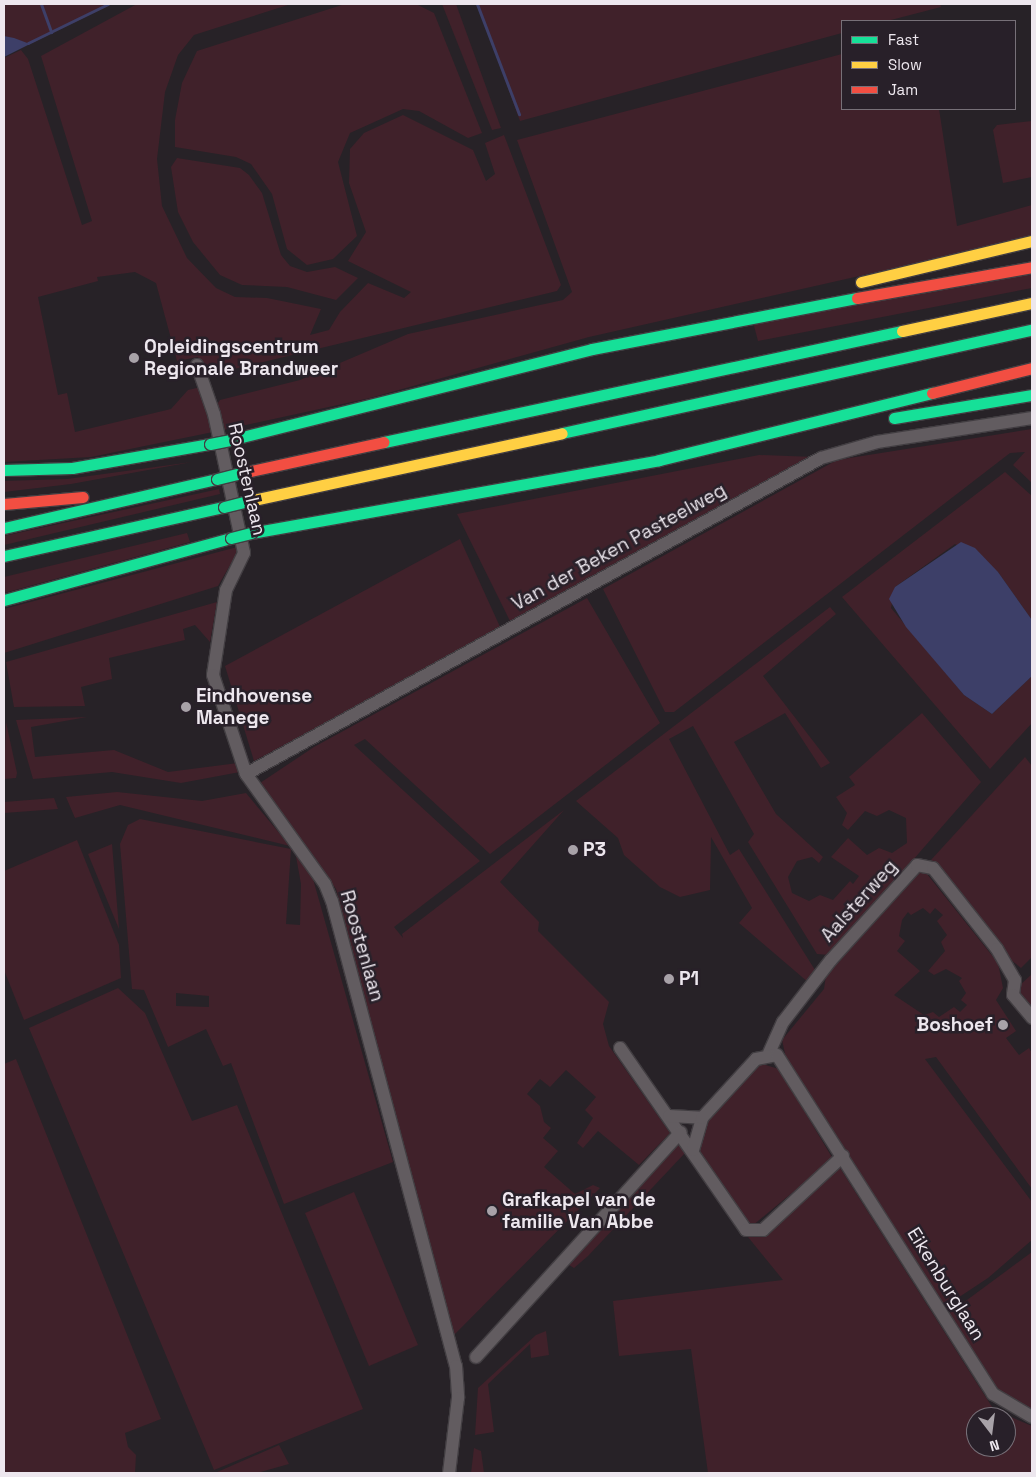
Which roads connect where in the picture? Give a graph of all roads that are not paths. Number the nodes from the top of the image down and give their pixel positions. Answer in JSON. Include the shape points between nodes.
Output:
{"nodes":[{"id":1,"x":1032,"y":241,"type":"edge"},
{"id":2,"x":1032,"y":267,"type":"edge"},
{"id":3,"x":1032,"y":303,"type":"edge"},
{"id":4,"x":768,"y":312,"type":"junction"},
{"id":5,"x":1032,"y":330,"type":"edge"},
{"id":6,"x":197,"y":366,"type":"dead end"},
{"id":7,"x":1032,"y":368,"type":"edge"},
{"id":8,"x":1032,"y":396,"type":"edge"},
{"id":9,"x":1032,"y":418,"type":"edge"},
{"id":10,"x":808,"y":425,"type":"junction"},
{"id":11,"x":4,"y":470,"type":"edge"},
{"id":12,"x":171,"y":489,"type":"junction"},
{"id":13,"x":4,"y":504,"type":"edge"},
{"id":14,"x":4,"y":528,"type":"edge"},
{"id":15,"x":35,"y":551,"type":"junction"},
{"id":16,"x":4,"y":556,"type":"edge"},
{"id":17,"x":4,"y":562,"type":"edge"},
{"id":18,"x":4,"y":600,"type":"edge"},
{"id":19,"x":246,"y":774,"type":"junction"},
{"id":20,"x":1032,"y":1018,"type":"edge"},
{"id":21,"x":620,"y":1048,"type":"dead end"},
{"id":22,"x":770,"y":1053,"type":"junction"},
{"id":23,"x":669,"y":1116,"type":"junction"},
{"id":24,"x":702,"y":1118,"type":"junction"},
{"id":25,"x":681,"y":1132,"type":"junction"},
{"id":26,"x":693,"y":1150,"type":"junction"},
{"id":27,"x":843,"y":1156,"type":"junction"},
{"id":28,"x":476,"y":1357,"type":"dead end"},
{"id":29,"x":1032,"y":1417,"type":"edge"},
{"id":30,"x":449,"y":1473,"type":"edge"}],
"edges":[{"from":1,"to":4,"type":"highway","via":[[804,296]]},
{"from":2,"to":4,"type":"highway"},
{"from":3,"to":12,"type":"highway","bridge":true},
{"from":4,"to":11,"type":"highway","bridge":true,"via":[[592,349],[230,440],[82,467]]},
{"from":5,"to":15,"type":"highway","bridge":true,"via":[[244,502]]},
{"from":6,"to":19,"type":"street","name":"Roostenlaan","via":[[210,398],[244,553],[226,590],[213,676]]},
{"from":7,"to":10,"type":"highway"},
{"from":8,"to":10,"type":"highway","via":[[878,421]]},
{"from":9,"to":19,"type":"street","name":"Van der Beken Pasteelweg","via":[[877,442],[821,458]]},
{"from":10,"to":18,"type":"highway","bridge":true,"via":[[659,460],[251,533]]},
{"from":12,"to":13,"type":"highway"},
{"from":12,"to":14,"type":"highway"},
{"from":15,"to":16,"type":"highway"},
{"from":15,"to":17,"type":"highway"},
{"from":19,"to":30,"type":"street","name":"Roostenlaan","via":[[325,884],[332,901],[456,1366],[458,1398]]},
{"from":20,"to":22,"type":"street","name":"Aalsterweg","via":[[1014,995],[1014,980],[997,949],[934,868],[918,865],[831,960],[783,1022]]},
{"from":21,"to":23,"type":"street"},
{"from":22,"to":24,"type":"street","via":[[756,1059]]},
{"from":22,"to":27,"type":"street","via":[[783,1060]]},
{"from":23,"to":24,"type":"street"},
{"from":23,"to":25,"type":"street"},
{"from":24,"to":26,"type":"street"},
{"from":25,"to":26,"type":"street"},
{"from":25,"to":28,"type":"street"},
{"from":26,"to":27,"type":"street","via":[[746,1230],[756,1233]]},
{"from":27,"to":29,"type":"street","name":"Eikenburglaan","via":[[993,1394]]}]}
